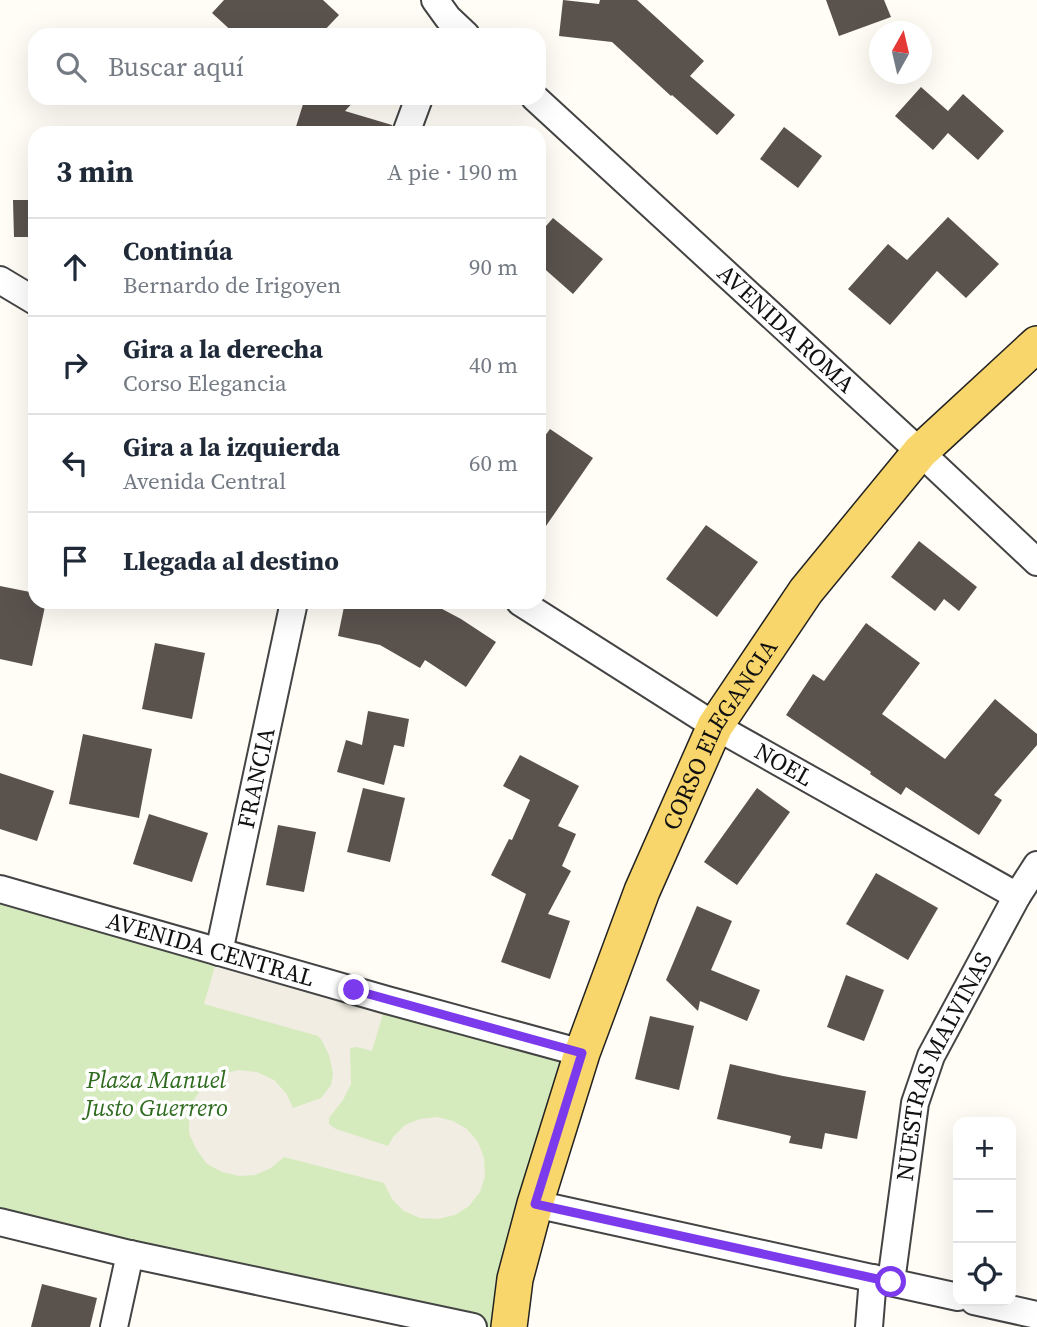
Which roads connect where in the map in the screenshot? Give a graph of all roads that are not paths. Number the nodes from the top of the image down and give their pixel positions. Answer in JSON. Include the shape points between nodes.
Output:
{"nodes":[{"id":1,"x":416,"y":105,"type":"edge"},
{"id":2,"x":543,"y":105,"type":"edge"},
{"id":3,"x":409,"y":126,"type":"edge"},
{"id":4,"x":0,"y":279,"type":"edge"},
{"id":5,"x":28,"y":297,"type":"edge"},
{"id":6,"x":1037,"y":344,"type":"edge"},
{"id":7,"x":920,"y":452,"type":"junction"},
{"id":8,"x":1037,"y":562,"type":"edge"},
{"id":9,"x":292,"y":609,"type":"edge"},
{"id":10,"x":531,"y":609,"type":"edge"},
{"id":11,"x":715,"y":726,"type":"junction"},
{"id":12,"x":1037,"y":865,"type":"edge"},
{"id":13,"x":0,"y":889,"type":"edge"},
{"id":14,"x":1017,"y":896,"type":"junction"},
{"id":15,"x":219,"y":952,"type":"junction"},
{"id":16,"x":582,"y":1053,"type":"junction"},
{"id":17,"x":535,"y":1204,"type":"junction"},
{"id":18,"x":0,"y":1222,"type":"edge"},
{"id":19,"x":130,"y":1254,"type":"junction"},
{"id":20,"x":882,"y":1280,"type":"junction"},
{"id":21,"x":953,"y":1296,"type":"edge"},
{"id":22,"x":996,"y":1306,"type":"edge"},
{"id":23,"x":1037,"y":1315,"type":"edge"},
{"id":24,"x":114,"y":1327,"type":"edge"},
{"id":25,"x":473,"y":1327,"type":"edge"},
{"id":26,"x":509,"y":1327,"type":"edge"},
{"id":27,"x":869,"y":1327,"type":"edge"}],
"edges":[{"from":1,"to":3,"type":"street"},
{"from":2,"to":7,"type":"street","name":"AVENIDA ROMA"},
{"from":4,"to":5,"type":"street"},
{"from":6,"to":7,"type":"main road","name":"CORSO ELEGANCIA"},
{"from":7,"to":8,"type":"street","name":"AVENIDA ROMA"},
{"from":7,"to":11,"type":"main road","name":"CORSO ELEGANCIA","via":[[806,591]]},
{"from":9,"to":15,"type":"street","name":"FRANCIA"},
{"from":10,"to":11,"type":"street","name":"NOEL"},
{"from":11,"to":14,"type":"street","name":"NOEL"},
{"from":11,"to":16,"type":"main road","name":"CORSO ELEGANCIA","via":[[642,891]]},
{"from":12,"to":14,"type":"street","name":"NUESTRAS MALVINAS"},
{"from":13,"to":15,"type":"street","name":"AVENIDA CENTRAL"},
{"from":14,"to":20,"type":"street","name":"NUESTRAS MALVINAS","via":[[931,1056],[915,1103]]},
{"from":15,"to":16,"type":"street","name":"AVENIDA CENTRAL"},
{"from":16,"to":17,"type":"main road","name":"CORSO ELEGANCIA"},
{"from":17,"to":20,"type":"street"},
{"from":17,"to":26,"type":"main road","name":"CORSO ELEGANCIA","via":[[515,1279]]},
{"from":18,"to":19,"type":"street"},
{"from":19,"to":24,"type":"street"},
{"from":19,"to":25,"type":"street"},
{"from":20,"to":21,"type":"street"},
{"from":20,"to":27,"type":"street","name":"NUESTRAS MALVINAS"},
{"from":22,"to":23,"type":"street"}]}
